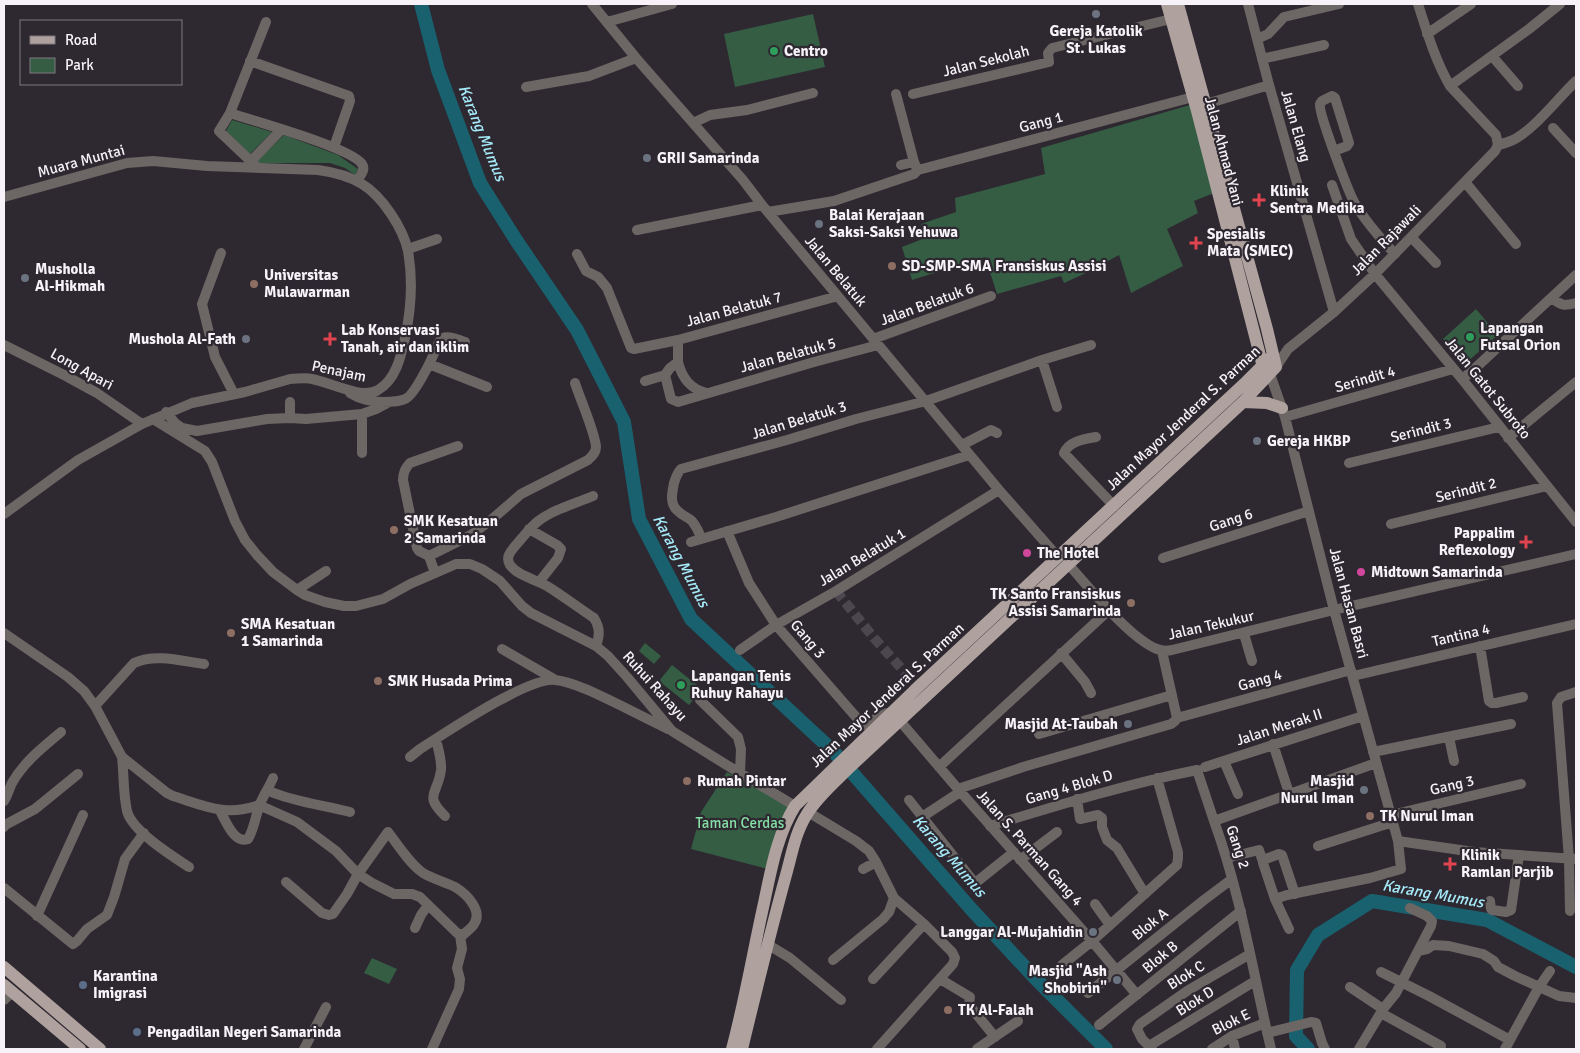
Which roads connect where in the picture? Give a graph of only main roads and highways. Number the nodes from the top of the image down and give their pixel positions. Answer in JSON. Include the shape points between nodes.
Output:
{"nodes":[{"id":1,"x":1167,"y":4,"type":"edge"},
{"id":2,"x":1178,"y":4,"type":"edge"},
{"id":3,"x":1270,"y":368,"type":"junction"},
{"id":4,"x":1243,"y":402,"type":"junction"},
{"id":5,"x":1283,"y":413,"type":"road end"},
{"id":6,"x":1118,"y":510,"type":"junction"},
{"id":7,"x":1063,"y":561,"type":"junction"},
{"id":8,"x":858,"y":752,"type":"junction"},
{"id":9,"x":835,"y":774,"type":"junction"},
{"id":10,"x":776,"y":850,"type":"junction"},
{"id":11,"x":791,"y":853,"type":"junction"},
{"id":12,"x":4,"y":967,"type":"edge"},
{"id":13,"x":6,"y":992,"type":"edge"},
{"id":14,"x":80,"y":1049,"type":"edge"},
{"id":15,"x":100,"y":1049,"type":"edge"},
{"id":16,"x":732,"y":1049,"type":"edge"},
{"id":17,"x":742,"y":1049,"type":"edge"}],
"edges":[{"from":1,"to":3,"type":"main road","name":"Jalan Ahmad Yani"},
{"from":2,"to":3,"type":"main road","name":"Jalan Ahmad Yani","via":[[1206,104]]},
{"from":3,"to":4,"type":"main road","name":"Jalan Mayor Jenderal S. Parman"},
{"from":3,"to":6,"type":"main road","name":"Jalan Mayor Jenderal S. Parman"},
{"from":4,"to":5,"type":"main road","via":[[1262,402]]},
{"from":4,"to":6,"type":"main road","name":"Jalan Mayor Jenderal S. Parman"},
{"from":6,"to":7,"type":"main road","name":"Jalan Mayor Jenderal S. Parman"},
{"from":7,"to":8,"type":"main road","name":"Jalan Mayor Jenderal S. Parman","via":[[900,721]]},
{"from":7,"to":8,"type":"main road","name":"Jalan Mayor Jenderal S. Parman","via":[[895,709]]},
{"from":8,"to":9,"type":"main road","name":"Jalan Mayor Jenderal S. Parman"},
{"from":9,"to":10,"type":"main road","name":"Jalan Mayor Jenderal S. Parman","via":[[791,803]]},
{"from":9,"to":11,"type":"main road","name":"Jalan Mayor Jenderal S. Parman","via":[[808,812]]},
{"from":10,"to":11,"type":"main road"},
{"from":10,"to":16,"type":"main road","name":"Jalan Mayor Jenderal S. Parman"},
{"from":11,"to":17,"type":"main road","name":"Jalan Mayor Jenderal S. Parman"},
{"from":12,"to":15,"type":"main road"},
{"from":13,"to":14,"type":"main road"}]}
